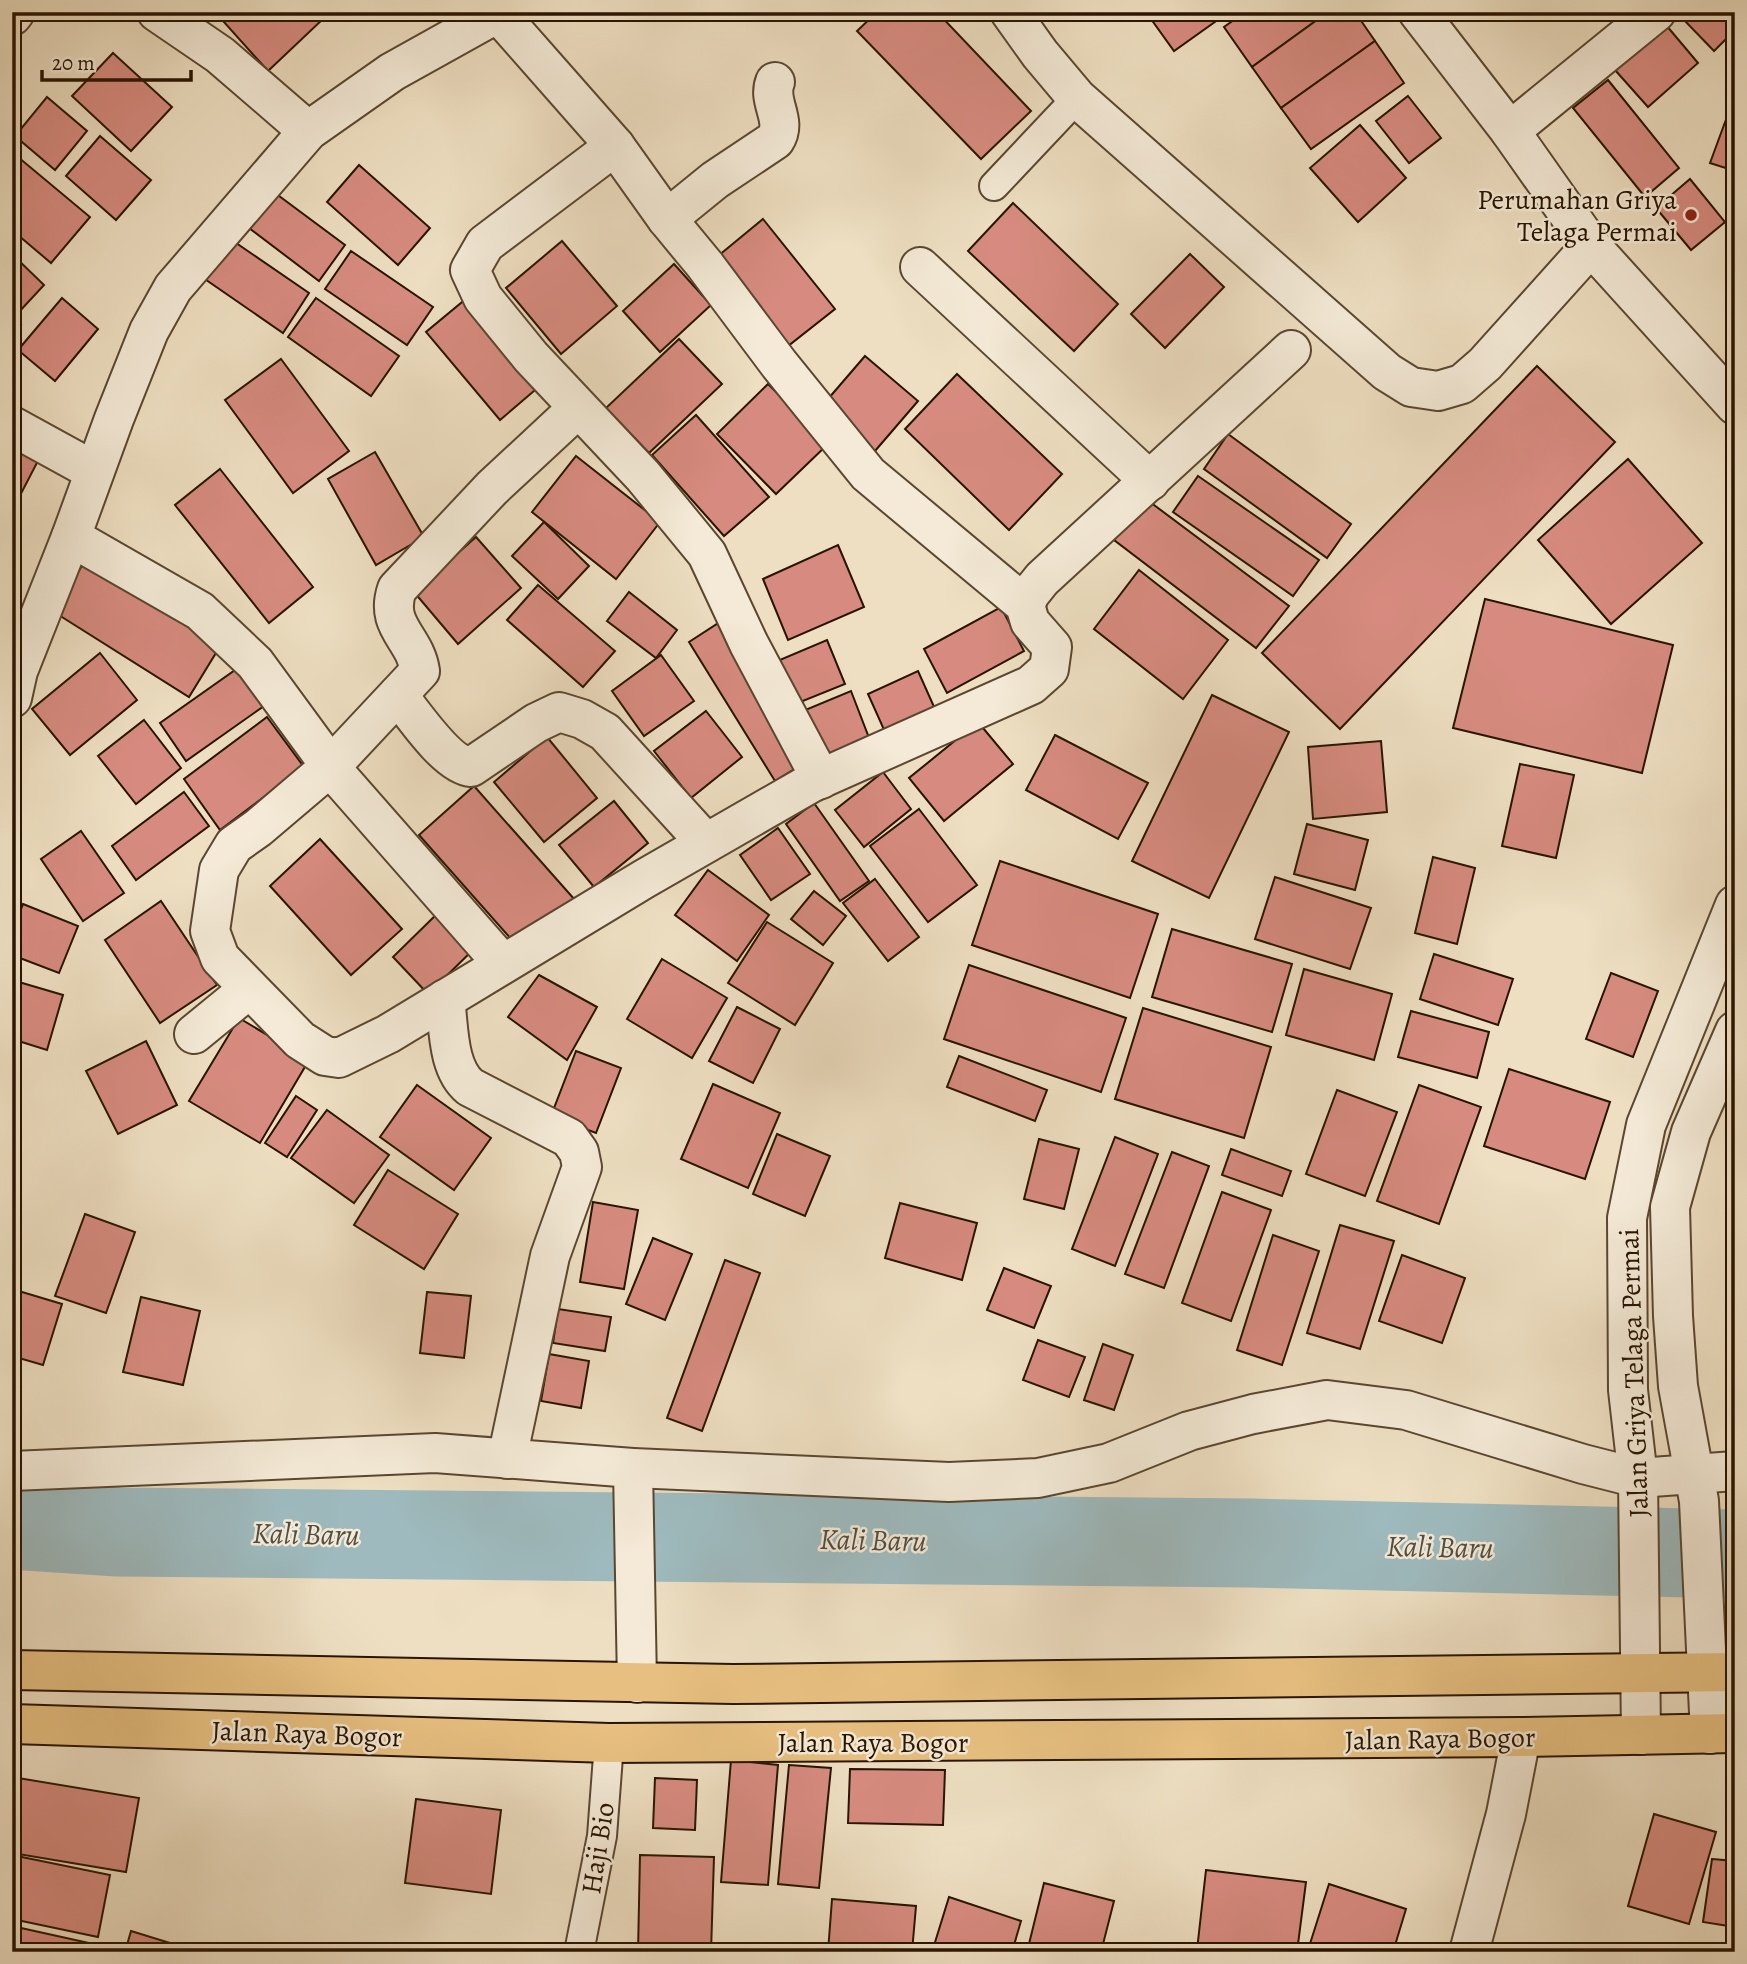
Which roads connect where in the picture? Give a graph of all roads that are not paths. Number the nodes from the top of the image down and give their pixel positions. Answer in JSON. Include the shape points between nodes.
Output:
{"nodes":[{"id":1,"x":157,"y":12,"type":"edge"},
{"id":2,"x":1010,"y":12,"type":"edge"},
{"id":3,"x":1418,"y":12,"type":"edge"},
{"id":4,"x":1656,"y":12,"type":"edge"},
{"id":5,"x":498,"y":13,"type":"edge"},
{"id":6,"x":775,"y":82,"type":"dead end"},
{"id":7,"x":1077,"y":98,"type":"junction"},
{"id":8,"x":308,"y":131,"type":"junction"},
{"id":9,"x":1510,"y":131,"type":"junction"},
{"id":10,"x":615,"y":146,"type":"junction"},
{"id":11,"x":994,"y":186,"type":"dead end"},
{"id":12,"x":667,"y":219,"type":"junction"},
{"id":13,"x":1591,"y":246,"type":"junction"},
{"id":14,"x":920,"y":267,"type":"dead end"},
{"id":15,"x":1291,"y":350,"type":"dead end"},
{"id":16,"x":1735,"y":405,"type":"edge"},
{"id":17,"x":579,"y":408,"type":"junction"},
{"id":18,"x":12,"y":426,"type":"edge"},
{"id":19,"x":94,"y":471,"type":"junction"},
{"id":20,"x":1150,"y":481,"type":"junction"},
{"id":21,"x":71,"y":537,"type":"junction"},
{"id":22,"x":1024,"y":605,"type":"junction"},
{"id":23,"x":398,"y":695,"type":"junction"},
{"id":24,"x":12,"y":698,"type":"edge"},
{"id":25,"x":331,"y":766,"type":"junction"},
{"id":26,"x":821,"y":779,"type":"junction"},
{"id":27,"x":706,"y":843,"type":"junction"},
{"id":28,"x":1735,"y":905,"type":"edge"},
{"id":29,"x":503,"y":964,"type":"junction"},
{"id":30,"x":249,"y":989,"type":"junction"},
{"id":31,"x":445,"y":999,"type":"junction"},
{"id":32,"x":1735,"y":1031,"type":"edge"},
{"id":33,"x":194,"y":1034,"type":"dead end"},
{"id":34,"x":1678,"y":1386,"type":"junction"},
{"id":35,"x":1628,"y":1390,"type":"junction"},
{"id":36,"x":507,"y":1459,"type":"junction"},
{"id":37,"x":12,"y":1471,"type":"edge"},
{"id":38,"x":1735,"y":1471,"type":"edge"},
{"id":39,"x":633,"y":1481,"type":"junction"},
{"id":40,"x":1696,"y":1488,"type":"junction"},
{"id":41,"x":1638,"y":1496,"type":"junction"},
{"id":42,"x":1639,"y":1658,"type":"junction"},
{"id":43,"x":1715,"y":1660,"type":"edge"},
{"id":44,"x":636,"y":1665,"type":"junction"},
{"id":45,"x":12,"y":1670,"type":"edge"},
{"id":46,"x":12,"y":1724,"type":"edge"},
{"id":47,"x":1723,"y":1734,"type":"edge"},
{"id":48,"x":1641,"y":1735,"type":"junction"},
{"id":49,"x":1521,"y":1737,"type":"junction"},
{"id":50,"x":609,"y":1743,"type":"junction"},
{"id":51,"x":579,"y":1952,"type":"edge"},
{"id":52,"x":1469,"y":1952,"type":"edge"}],
"edges":[{"from":1,"to":8,"type":"street","via":[[220,55]]},
{"from":2,"to":7,"type":"street"},
{"from":3,"to":9,"type":"street"},
{"from":4,"to":9,"type":"street"},
{"from":5,"to":8,"type":"street","via":[[392,72]]},
{"from":5,"to":10,"type":"street"},
{"from":6,"to":12,"type":"street","via":[[772,90],[780,122],[775,140]]},
{"from":7,"to":11,"type":"lane"},
{"from":7,"to":13,"type":"street","via":[[1387,372],[1410,387],[1438,391],[1462,384]]},
{"from":8,"to":19,"type":"street","via":[[173,288],[149,331]]},
{"from":9,"to":13,"type":"street"},
{"from":10,"to":12,"type":"street"},
{"from":10,"to":17,"type":"street","via":[[485,244],[470,270],[482,298]]},
{"from":12,"to":22,"type":"street","via":[[868,474]]},
{"from":13,"to":16,"type":"street"},
{"from":14,"to":20,"type":"street"},
{"from":15,"to":20,"type":"street"},
{"from":17,"to":23,"type":"street","via":[[492,488],[397,589],[394,618],[420,671]]},
{"from":17,"to":26,"type":"street","via":[[707,554]]},
{"from":18,"to":19,"type":"street"},
{"from":19,"to":21,"type":"street"},
{"from":20,"to":22,"type":"street","via":[[1042,579]]},
{"from":21,"to":24,"type":"street","via":[[18,671]]},
{"from":21,"to":25,"type":"street","via":[[200,611],[255,663]]},
{"from":22,"to":26,"type":"street","via":[[1030,622],[1052,647],[1049,669],[1031,685]]},
{"from":23,"to":25,"type":"street"},
{"from":23,"to":27,"type":"street","via":[[463,766],[471,766],[559,712],[582,719],[604,732]]},
{"from":25,"to":29,"type":"street"},
{"from":25,"to":30,"type":"street","via":[[234,845],[219,870],[210,931],[220,958]]},
{"from":26,"to":27,"type":"street"},
{"from":27,"to":29,"type":"street"},
{"from":28,"to":35,"type":"street","name":"Jalan Griya Telaga Permai","via":[[1646,1125],[1627,1218]]},
{"from":29,"to":31,"type":"street"},
{"from":30,"to":31,"type":"street","via":[[300,1040],[325,1056],[339,1058]]},
{"from":30,"to":33,"type":"street"},
{"from":31,"to":36,"type":"street","via":[[460,1079],[569,1138],[582,1167],[550,1255]]},
{"from":32,"to":34,"type":"street","name":"Jalan Griya Telaga Permai","via":[[1691,1132],[1670,1207]]},
{"from":34,"to":35,"type":"street"},
{"from":34,"to":40,"type":"street","name":"Jalan Griya Telaga Permai"},
{"from":35,"to":41,"type":"street","name":"Jalan Griya Telaga Permai"},
{"from":36,"to":37,"type":"street","via":[[435,1453]]},
{"from":36,"to":39,"type":"street"},
{"from":38,"to":40,"type":"street"},
{"from":39,"to":41,"type":"street","via":[[1038,1479],[1109,1463],[1189,1431],[1327,1400],[1406,1410],[1583,1464]]},
{"from":39,"to":44,"type":"street"},
{"from":40,"to":41,"type":"street"},
{"from":40,"to":43,"type":"street","name":"Jalan Griya Telaga Permai"},
{"from":41,"to":42,"type":"street","name":"Jalan Griya Telaga Permai"},
{"from":42,"to":43,"type":"highway","name":"Jalan Raya Bogor"},
{"from":42,"to":44,"type":"highway","name":"Jalan Raya Bogor","via":[[733,1684]]},
{"from":42,"to":48,"type":"street","name":"Jalan Griya Telaga Permai"},
{"from":43,"to":47,"type":"street","name":"Jalan Griya Telaga Permai"},
{"from":44,"to":45,"type":"highway","name":"Jalan Raya Bogor"},
{"from":46,"to":50,"type":"highway","name":"Jalan Raya Bogor"},
{"from":47,"to":48,"type":"highway","name":"Jalan Raya Bogor"},
{"from":48,"to":49,"type":"highway","name":"Jalan Raya Bogor"},
{"from":49,"to":50,"type":"highway","name":"Jalan Raya Bogor"},
{"from":49,"to":52,"type":"street","via":[[1506,1814]]},
{"from":50,"to":51,"type":"lane","name":"Haji Bio","via":[[602,1836]]}]}
